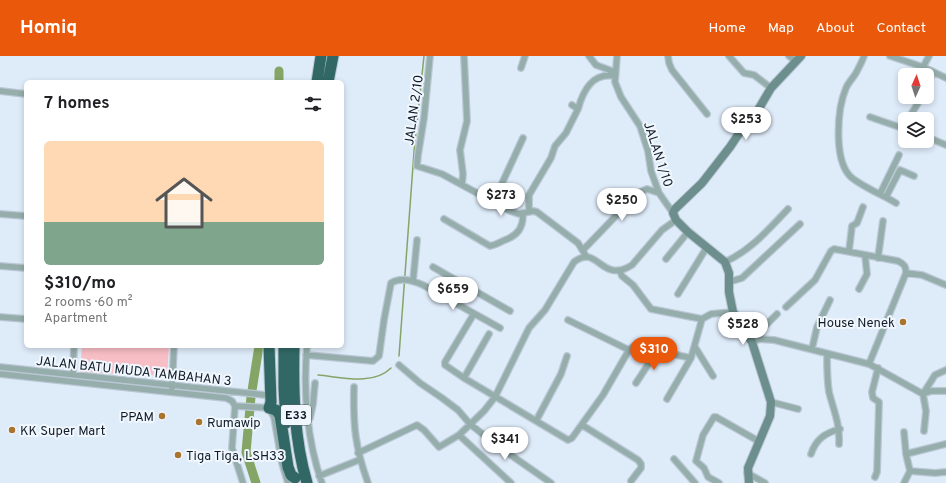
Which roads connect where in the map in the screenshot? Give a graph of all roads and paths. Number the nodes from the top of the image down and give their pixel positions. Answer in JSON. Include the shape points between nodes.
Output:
{"nodes":[{"id":1,"x":430,"y":56,"type":"edge"},
{"id":2,"x":464,"y":56,"type":"edge"},
{"id":3,"x":525,"y":56,"type":"edge"},
{"id":4,"x":589,"y":56,"type":"edge"},
{"id":5,"x":617,"y":56,"type":"edge"},
{"id":6,"x":668,"y":56,"type":"edge"},
{"id":7,"x":729,"y":56,"type":"edge"},
{"id":8,"x":864,"y":56,"type":"edge"},
{"id":9,"x":890,"y":56,"type":"edge"},
{"id":10,"x":929,"y":56,"type":"edge"},
{"id":11,"x":320,"y":57,"type":"edge"},
{"id":12,"x":795,"y":58,"type":"edge"},
{"id":13,"x":332,"y":59,"type":"edge"},
{"id":14,"x":923,"y":67,"type":"joint"},
{"id":15,"x":522,"y":68,"type":"dead end"},
{"id":16,"x":934,"y":72,"type":"edge"},
{"id":17,"x":615,"y":74,"type":"junction"},
{"id":18,"x":946,"y":78,"type":"edge"},
{"id":19,"x":316,"y":80,"type":"edge"},
{"id":20,"x":328,"y":80,"type":"edge"},
{"id":21,"x":332,"y":80,"type":"edge"},
{"id":22,"x":771,"y":88,"type":"junction"},
{"id":23,"x":0,"y":91,"type":"edge"},
{"id":24,"x":24,"y":94,"type":"edge"},
{"id":25,"x":918,"y":104,"type":"edge"},
{"id":26,"x":572,"y":105,"type":"dead end"},
{"id":27,"x":578,"y":109,"type":"junction"},
{"id":28,"x":911,"y":112,"type":"edge"},
{"id":29,"x":707,"y":114,"type":"dead end"},
{"id":30,"x":870,"y":117,"type":"dead end"},
{"id":31,"x":898,"y":126,"type":"edge"},
{"id":32,"x":523,"y":138,"type":"dead end"},
{"id":33,"x":934,"y":141,"type":"edge"},
{"id":34,"x":946,"y":145,"type":"edge"},
{"id":35,"x":899,"y":155,"type":"dead end"},
{"id":36,"x":914,"y":176,"type":"dead end"},
{"id":37,"x":462,"y":185,"type":"junction"},
{"id":38,"x":659,"y":193,"type":"junction"},
{"id":39,"x":883,"y":195,"type":"junction"},
{"id":40,"x":896,"y":203,"type":"dead end"},
{"id":41,"x":501,"y":207,"type":"junction"},
{"id":42,"x":863,"y":207,"type":"dead end"},
{"id":43,"x":788,"y":209,"type":"dead end"},
{"id":44,"x":526,"y":212,"type":"junction"},
{"id":45,"x":0,"y":214,"type":"edge"},
{"id":46,"x":24,"y":216,"type":"edge"},
{"id":47,"x":674,"y":217,"type":"junction"},
{"id":48,"x":444,"y":219,"type":"dead end"},
{"id":49,"x":883,"y":221,"type":"dead end"},
{"id":50,"x":800,"y":224,"type":"dead end"},
{"id":51,"x":688,"y":232,"type":"junction"},
{"id":52,"x":417,"y":240,"type":"dead end"},
{"id":53,"x":707,"y":247,"type":"junction"},
{"id":54,"x":583,"y":250,"type":"junction"},
{"id":55,"x":849,"y":251,"type":"junction"},
{"id":56,"x":865,"y":255,"type":"junction"},
{"id":57,"x":586,"y":256,"type":"junction"},
{"id":58,"x":878,"y":258,"type":"junction"},
{"id":59,"x":666,"y":259,"type":"dead end"},
{"id":60,"x":725,"y":262,"type":"junction"},
{"id":61,"x":0,"y":266,"type":"edge"},
{"id":62,"x":433,"y":267,"type":"dead end"},
{"id":63,"x":24,"y":268,"type":"edge"},
{"id":64,"x":620,"y":271,"type":"junction"},
{"id":65,"x":906,"y":273,"type":"junction"},
{"id":66,"x":452,"y":278,"type":"junction"},
{"id":67,"x":412,"y":281,"type":"junction"},
{"id":68,"x":729,"y":282,"type":"junction"},
{"id":69,"x":946,"y":285,"type":"edge"},
{"id":70,"x":859,"y":289,"type":"dead end"},
{"id":71,"x":678,"y":294,"type":"dead end"},
{"id":72,"x":442,"y":295,"type":"junction"},
{"id":73,"x":830,"y":300,"type":"dead end"},
{"id":74,"x":786,"y":307,"type":"dead end"},
{"id":75,"x":510,"y":311,"type":"dead end"},
{"id":76,"x":732,"y":312,"type":"junction"},
{"id":77,"x":777,"y":314,"type":"dead end"},
{"id":78,"x":0,"y":317,"type":"edge"},
{"id":79,"x":472,"y":317,"type":"dead end"},
{"id":80,"x":24,"y":319,"type":"edge"},
{"id":81,"x":702,"y":319,"type":"junction"},
{"id":82,"x":568,"y":320,"type":"dead end"},
{"id":83,"x":738,"y":320,"type":"junction"},
{"id":84,"x":500,"y":328,"type":"dead end"},
{"id":85,"x":761,"y":330,"type":"junction"},
{"id":86,"x":489,"y":334,"type":"dead end"},
{"id":87,"x":760,"y":339,"type":"junction"},
{"id":88,"x":752,"y":342,"type":"junction"},
{"id":89,"x":695,"y":346,"type":"junction"},
{"id":90,"x":74,"y":348,"type":"edge"},
{"id":91,"x":174,"y":348,"type":"edge"},
{"id":92,"x":269,"y":348,"type":"edge"},
{"id":93,"x":284,"y":348,"type":"edge"},
{"id":94,"x":294,"y":348,"type":"edge"},
{"id":95,"x":307,"y":348,"type":"edge"},
{"id":96,"x":812,"y":349,"type":"junction"},
{"id":97,"x":629,"y":350,"type":"junction"},
{"id":98,"x":657,"y":351,"type":"junction"},
{"id":99,"x":827,"y":354,"type":"junction"},
{"id":100,"x":306,"y":355,"type":"junction"},
{"id":101,"x":567,"y":356,"type":"dead end"},
{"id":102,"x":692,"y":358,"type":"junction"},
{"id":103,"x":870,"y":364,"type":"junction"},
{"id":104,"x":399,"y":365,"type":"dead end"},
{"id":105,"x":0,"y":367,"type":"edge"},
{"id":106,"x":878,"y":368,"type":"junction"},
{"id":107,"x":946,"y":370,"type":"edge"},
{"id":108,"x":0,"y":374,"type":"edge"},
{"id":109,"x":73,"y":374,"type":"junction"},
{"id":110,"x":713,"y":376,"type":"dead end"},
{"id":111,"x":464,"y":378,"type":"junction"},
{"id":112,"x":636,"y":382,"type":"dead end"},
{"id":113,"x":315,"y":383,"type":"dead end"},
{"id":114,"x":172,"y":385,"type":"junction"},
{"id":115,"x":354,"y":387,"type":"dead end"},
{"id":116,"x":946,"y":391,"type":"edge"},
{"id":117,"x":172,"y":392,"type":"junction"},
{"id":118,"x":923,"y":394,"type":"junction"},
{"id":119,"x":265,"y":395,"type":"dead end"},
{"id":120,"x":495,"y":397,"type":"junction"},
{"id":121,"x":667,"y":399,"type":"dead end"},
{"id":122,"x":771,"y":402,"type":"junction"},
{"id":123,"x":238,"y":406,"type":"junction"},
{"id":124,"x":264,"y":407,"type":"junction"},
{"id":125,"x":798,"y":409,"type":"dead end"},
{"id":126,"x":536,"y":421,"type":"junction"},
{"id":127,"x":309,"y":422,"type":"junction"},
{"id":128,"x":470,"y":424,"type":"junction"},
{"id":129,"x":582,"y":425,"type":"junction"},
{"id":130,"x":840,"y":429,"type":"junction"},
{"id":131,"x":924,"y":431,"type":"dead end"},
{"id":132,"x":904,"y":432,"type":"dead end"},
{"id":133,"x":459,"y":435,"type":"junction"},
{"id":134,"x":760,"y":442,"type":"junction"},
{"id":135,"x":839,"y":444,"type":"dead end"},
{"id":136,"x":946,"y":444,"type":"edge"},
{"id":137,"x":358,"y":453,"type":"junction"},
{"id":138,"x":811,"y":454,"type":"dead end"},
{"id":139,"x":906,"y":454,"type":"junction"},
{"id":140,"x":674,"y":459,"type":"dead end"},
{"id":141,"x":359,"y":460,"type":"junction"},
{"id":142,"x":910,"y":471,"type":"junction"},
{"id":143,"x":946,"y":472,"type":"edge"},
{"id":144,"x":747,"y":473,"type":"junction"},
{"id":145,"x":319,"y":476,"type":"junction"},
{"id":146,"x":875,"y":477,"type":"dead end"},
{"id":147,"x":294,"y":481,"type":"edge"},
{"id":148,"x":631,"y":482,"type":"edge"},
{"id":149,"x":243,"y":483,"type":"edge"},
{"id":150,"x":307,"y":483,"type":"edge"},
{"id":151,"x":322,"y":483,"type":"edge"},
{"id":152,"x":368,"y":483,"type":"edge"},
{"id":153,"x":511,"y":483,"type":"edge"},
{"id":154,"x":550,"y":483,"type":"edge"},
{"id":155,"x":695,"y":483,"type":"edge"},
{"id":156,"x":719,"y":483,"type":"edge"},
{"id":157,"x":749,"y":483,"type":"edge"},
{"id":158,"x":765,"y":483,"type":"edge"},
{"id":159,"x":904,"y":483,"type":"edge"}],
"edges":[{"from":1,"to":37,"type":"street","name":"JALAN 2/10","via":[[418,166],[434,170]]},
{"from":2,"to":37,"type":"street","via":[[466,121],[460,150]]},
{"from":3,"to":15,"type":"street"},
{"from":4,"to":17,"type":"street","via":[[596,65]]},
{"from":5,"to":17,"type":"street","name":"JALAN 1/10"},
{"from":6,"to":29,"type":"street","via":[[672,70]]},
{"from":7,"to":22,"type":"street","via":[[744,73],[754,76]]},
{"from":8,"to":39,"type":"street","via":[[846,87],[842,102],[839,118],[841,153],[844,168],[849,176]]},
{"from":9,"to":14,"type":"street"},
{"from":10,"to":14,"type":"street"},
{"from":11,"to":19,"type":"highway"},
{"from":12,"to":22,"type":"street","via":[[789,70]]},
{"from":13,"to":20,"type":"highway"},
{"from":13,"to":21,"type":"highway"},
{"from":16,"to":18,"type":"street"},
{"from":17,"to":27,"type":"street","via":[[603,76],[590,84],[582,93]]},
{"from":17,"to":38,"type":"street","name":"JALAN 1/10","via":[[621,97],[640,126]]},
{"from":22,"to":47,"type":"street","via":[[751,122],[740,132],[702,183],[675,209]]},
{"from":23,"to":24,"type":"street"},
{"from":25,"to":28,"type":"street"},
{"from":26,"to":27,"type":"street"},
{"from":27,"to":44,"type":"street","via":[[529,195]]},
{"from":30,"to":31,"type":"street"},
{"from":32,"to":41,"type":"street","via":[[498,192]]},
{"from":33,"to":34,"type":"street"},
{"from":35,"to":39,"type":"street"},
{"from":36,"to":39,"type":"street","via":[[900,170]]},
{"from":37,"to":41,"type":"street"},
{"from":38,"to":47,"type":"street","name":"JALAN 1/10"},
{"from":38,"to":54,"type":"street","via":[[647,189],[638,193]]},
{"from":39,"to":40,"type":"street"},
{"from":41,"to":44,"type":"street","via":[[519,214]]},
{"from":42,"to":55,"type":"street","via":[[857,223],[852,226]]},
{"from":43,"to":60,"type":"street","via":[[758,241]]},
{"from":44,"to":48,"type":"street","via":[[516,235],[490,246]]},
{"from":44,"to":54,"type":"street","via":[[537,212],[544,216]]},
{"from":45,"to":46,"type":"street"},
{"from":47,"to":51,"type":"street"},
{"from":47,"to":64,"type":"street","via":[[632,265]]},
{"from":49,"to":58,"type":"street"},
{"from":50,"to":68,"type":"street","via":[[742,278]]},
{"from":51,"to":53,"type":"street"},
{"from":51,"to":59,"type":"street"},
{"from":52,"to":67,"type":"street"},
{"from":53,"to":60,"type":"street"},
{"from":53,"to":71,"type":"street"},
{"from":54,"to":57,"type":"street"},
{"from":55,"to":56,"type":"street"},
{"from":55,"to":74,"type":"street","via":[[834,248],[815,280]]},
{"from":56,"to":58,"type":"street"},
{"from":56,"to":70,"type":"street","via":[[866,274]]},
{"from":57,"to":64,"type":"street","via":[[605,268]]},
{"from":57,"to":120,"type":"street","via":[[574,262],[545,310],[528,328]]},
{"from":58,"to":65,"type":"street","via":[[903,263]]},
{"from":60,"to":68,"type":"street"},
{"from":61,"to":63,"type":"street"},
{"from":62,"to":66,"type":"street"},
{"from":64,"to":81,"type":"street","via":[[651,309]]},
{"from":65,"to":69,"type":"street","via":[[922,275]]},
{"from":65,"to":103,"type":"street"},
{"from":66,"to":72,"type":"street"},
{"from":66,"to":75,"type":"street"},
{"from":67,"to":72,"type":"street"},
{"from":67,"to":100,"type":"street","via":[[391,283],[380,356],[377,360]]},
{"from":68,"to":76,"type":"street"},
{"from":72,"to":84,"type":"street"},
{"from":73,"to":96,"type":"street","via":[[817,327]]},
{"from":76,"to":81,"type":"street","via":[[711,314]]},
{"from":76,"to":83,"type":"street"},
{"from":77,"to":85,"type":"street"},
{"from":78,"to":80,"type":"street"},
{"from":79,"to":111,"type":"street","via":[[445,362],[445,365]]},
{"from":81,"to":89,"type":"street"},
{"from":82,"to":97,"type":"street"},
{"from":83,"to":85,"type":"street","via":[[750,317]]},
{"from":83,"to":88,"type":"street"},
{"from":85,"to":87,"type":"street"},
{"from":86,"to":111,"type":"street"},
{"from":87,"to":88,"type":"street"},
{"from":87,"to":96,"type":"street"},
{"from":88,"to":122,"type":"street"},
{"from":89,"to":102,"type":"street"},
{"from":89,"to":110,"type":"street"},
{"from":90,"to":109,"type":"street"},
{"from":91,"to":114,"type":"street"},
{"from":92,"to":124,"type":"highway","via":[[271,402]]},
{"from":93,"to":147,"type":"highway","number":"E33","via":[[285,408]]},
{"from":94,"to":150,"type":"highway","number":"E33","via":[[294,405]]},
{"from":95,"to":100,"type":"street"},
{"from":96,"to":99,"type":"street"},
{"from":97,"to":98,"type":"street","via":[[634,346]]},
{"from":97,"to":129,"type":"street"},
{"from":98,"to":102,"type":"street"},
{"from":98,"to":112,"type":"street"},
{"from":99,"to":103,"type":"street"},
{"from":99,"to":130,"type":"street","via":[[829,392]]},
{"from":100,"to":127,"type":"street","via":[[304,376]]},
{"from":101,"to":126,"type":"street"},
{"from":102,"to":121,"type":"street"},
{"from":103,"to":106,"type":"street"},
{"from":104,"to":128,"type":"street","via":[[458,410]]},
{"from":105,"to":109,"type":"street","name":"JALAN BATU MUDA TAMBAHAN 3"},
{"from":106,"to":118,"type":"street"},
{"from":106,"to":146,"type":"street","via":[[872,392],[873,398],[879,402]]},
{"from":107,"to":118,"type":"street","via":[[935,375]]},
{"from":108,"to":117,"type":"street"},
{"from":109,"to":114,"type":"street","name":"JALAN BATU MUDA TAMBAHAN 3"},
{"from":111,"to":120,"type":"street"},
{"from":113,"to":127,"type":"street"},
{"from":114,"to":117,"type":"street"},
{"from":114,"to":119,"type":"street","name":"JALAN BATU MUDA TAMBAHAN 3"},
{"from":115,"to":137,"type":"street","via":[[353,426]]},
{"from":116,"to":118,"type":"street"},
{"from":117,"to":123,"type":"street","via":[[226,398]]},
{"from":118,"to":131,"type":"street","via":[[926,411]]},
{"from":120,"to":126,"type":"street"},
{"from":120,"to":128,"type":"street","via":[[484,412]]},
{"from":122,"to":125,"type":"street"},
{"from":122,"to":134,"type":"street","via":[[770,416]]},
{"from":123,"to":124,"type":"street"},
{"from":123,"to":149,"type":"street","via":[[232,448]]},
{"from":124,"to":147,"type":"highway","via":[[276,410],[280,415],[288,467]]},
{"from":126,"to":129,"type":"street","via":[[568,440]]},
{"from":127,"to":145,"type":"street"},
{"from":128,"to":133,"type":"street"},
{"from":128,"to":154,"type":"street"},
{"from":129,"to":148,"type":"street","via":[[638,460],[641,468]]},
{"from":130,"to":135,"type":"street"},
{"from":130,"to":138,"type":"street","via":[[822,437],[813,447]]},
{"from":132,"to":139,"type":"street"},
{"from":133,"to":137,"type":"street","via":[[439,447],[418,425]]},
{"from":133,"to":153,"type":"street"},
{"from":134,"to":144,"type":"street"},
{"from":134,"to":156,"type":"street","via":[[714,418],[703,435],[696,461],[704,468],[708,477]]},
{"from":136,"to":139,"type":"street"},
{"from":137,"to":141,"type":"street"},
{"from":139,"to":142,"type":"street"},
{"from":140,"to":155,"type":"street"},
{"from":141,"to":145,"type":"street"},
{"from":141,"to":152,"type":"street"},
{"from":142,"to":143,"type":"street"},
{"from":142,"to":159,"type":"street"},
{"from":144,"to":157,"type":"street"},
{"from":144,"to":158,"type":"street"},
{"from":145,"to":151,"type":"street"}]}
